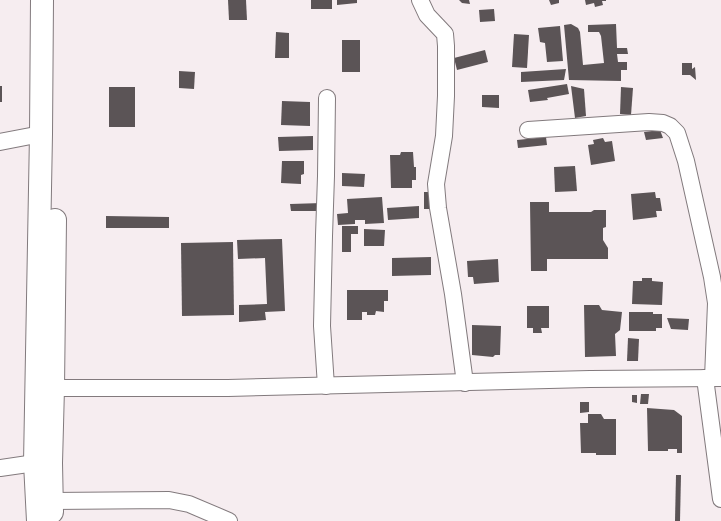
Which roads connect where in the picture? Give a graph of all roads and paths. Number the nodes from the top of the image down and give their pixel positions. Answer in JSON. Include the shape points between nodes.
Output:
{"nodes":[{"id":1,"x":42,"y":0,"type":"edge"},
{"id":2,"x":56,"y":0,"type":"edge"},
{"id":3,"x":420,"y":0,"type":"edge"},
{"id":4,"x":326,"y":98,"type":"dead end"},
{"id":5,"x":46,"y":122,"type":"junction"},
{"id":6,"x":528,"y":130,"type":"dead end"},
{"id":7,"x":0,"y":142,"type":"edge"},
{"id":8,"x":713,"y":378,"type":"edge"},
{"id":9,"x":465,"y":382,"type":"junction"},
{"id":10,"x":326,"y":386,"type":"junction"},
{"id":11,"x":53,"y":388,"type":"junction"},
{"id":12,"x":43,"y":463,"type":"junction"},
{"id":13,"x":0,"y":468,"type":"edge"},
{"id":14,"x":721,"y":499,"type":"edge"},
{"id":15,"x":52,"y":511,"type":"edge"},
{"id":16,"x":38,"y":521,"type":"edge"},
{"id":17,"x":229,"y":521,"type":"edge"}],
"edges":[{"from":1,"to":5,"type":"main road"},
{"from":2,"to":5,"type":"main road"},
{"from":3,"to":9,"type":"street","via":[[427,15],[445,34],[446,40],[444,136],[436,184]]},
{"from":4,"to":10,"type":"street","via":[[322,313]]},
{"from":5,"to":7,"type":"street"},
{"from":5,"to":11,"type":"main road"},
{"from":5,"to":12,"type":"main road"},
{"from":6,"to":8,"type":"street","via":[[649,122],[663,123],[677,133],[686,161],[716,303]]},
{"from":8,"to":9,"type":"street"},
{"from":8,"to":14,"type":"street"},
{"from":9,"to":10,"type":"street"},
{"from":10,"to":11,"type":"street"},
{"from":11,"to":12,"type":"main road"},
{"from":12,"to":13,"type":"street"},
{"from":12,"to":15,"type":"main road"},
{"from":12,"to":16,"type":"main road"},
{"from":15,"to":17,"type":"street","via":[[169,500],[190,504]]}]}
